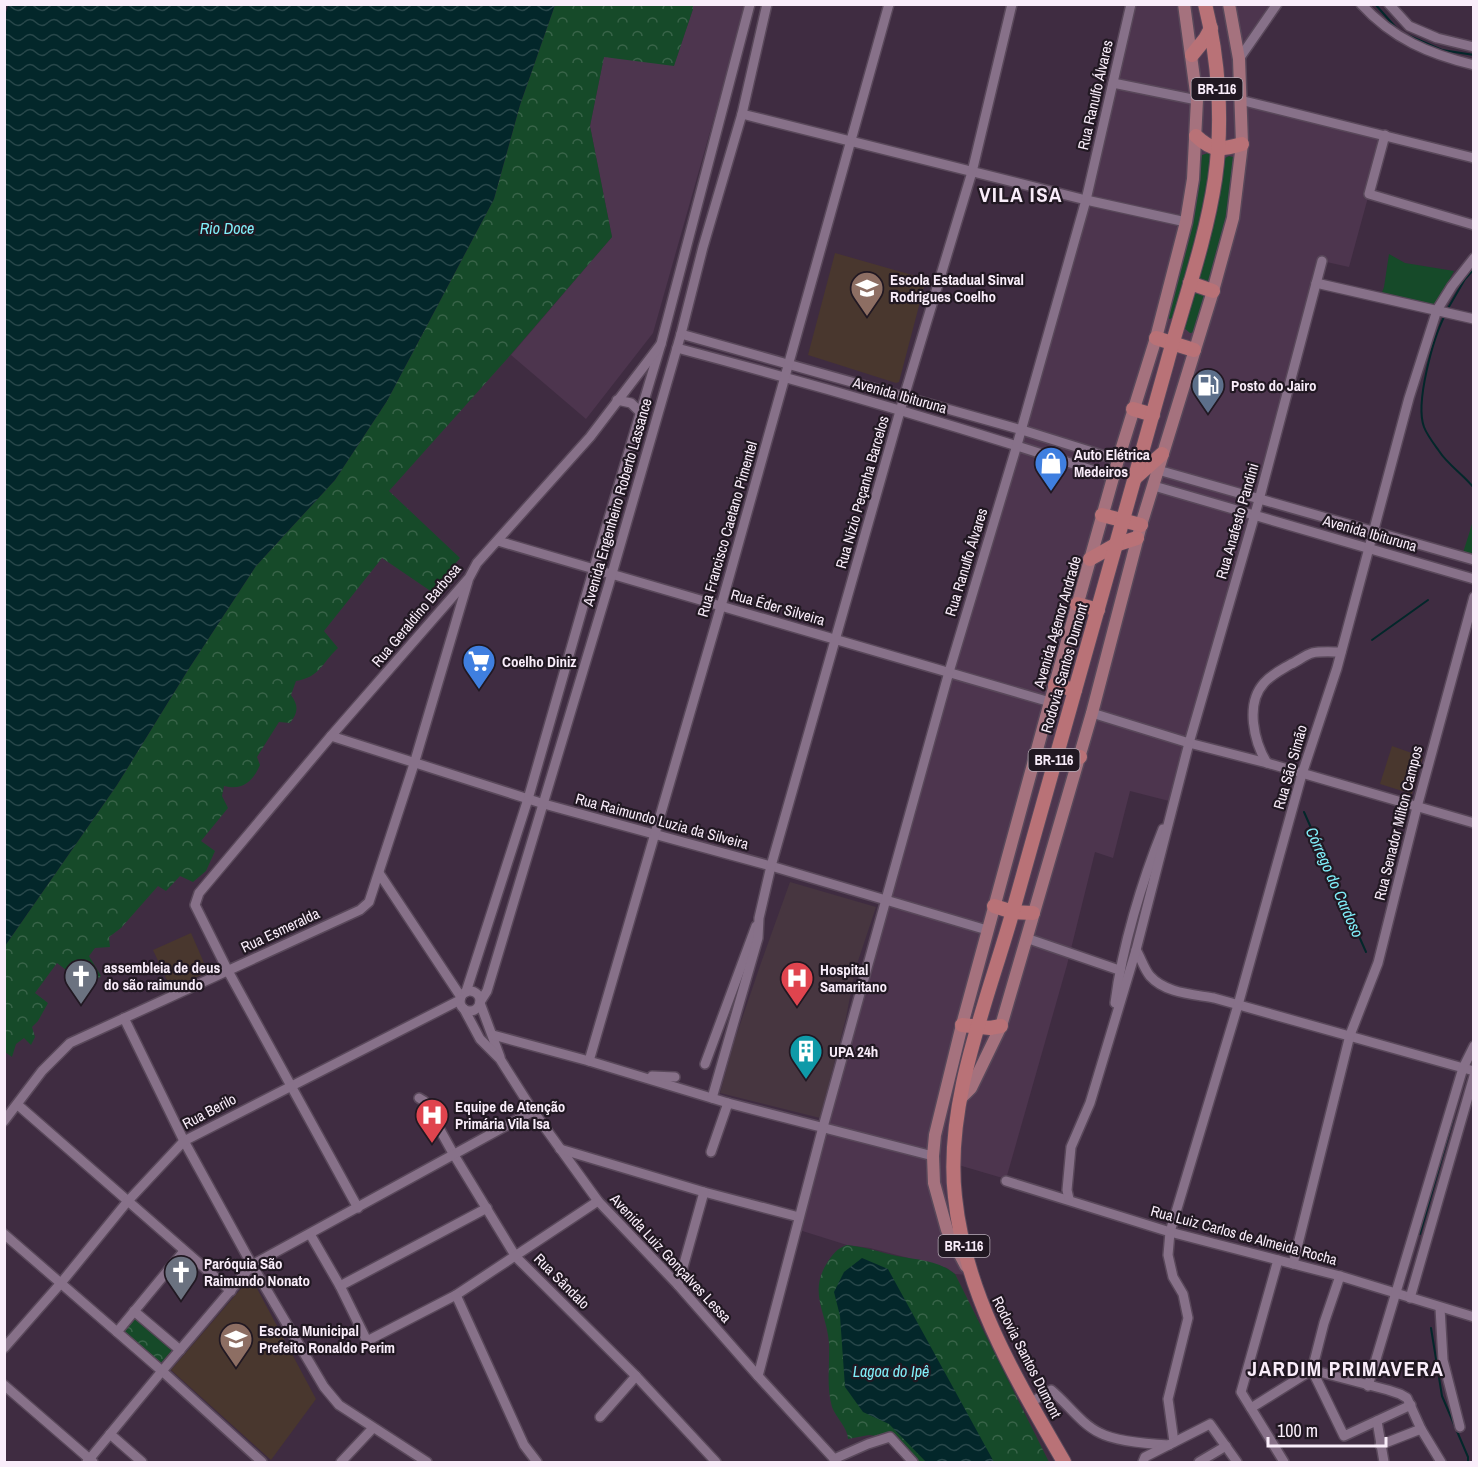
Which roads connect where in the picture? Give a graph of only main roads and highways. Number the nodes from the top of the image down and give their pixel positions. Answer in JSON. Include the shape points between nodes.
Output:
{"nodes":[{"id":1,"x":1184,"y":4,"type":"edge"},
{"id":2,"x":1205,"y":4,"type":"edge"},
{"id":3,"x":1229,"y":4,"type":"edge"},
{"id":4,"x":1211,"y":28,"type":"junction"},
{"id":5,"x":1192,"y":55,"type":"junction"},
{"id":6,"x":1196,"y":136,"type":"junction"},
{"id":7,"x":1242,"y":144,"type":"junction"},
{"id":8,"x":1217,"y":150,"type":"junction"},
{"id":9,"x":1190,"y":283,"type":"junction"},
{"id":10,"x":1214,"y":291,"type":"junction"},
{"id":11,"x":1156,"y":338,"type":"junction"},
{"id":12,"x":1172,"y":344,"type":"junction"},
{"id":13,"x":1194,"y":350,"type":"junction"},
{"id":14,"x":1133,"y":409,"type":"junction"},
{"id":15,"x":1153,"y":415,"type":"junction"},
{"id":16,"x":1162,"y":454,"type":"junction"},
{"id":17,"x":1135,"y":478,"type":"junction"},
{"id":18,"x":1102,"y":515,"type":"junction"},
{"id":19,"x":1122,"y":521,"type":"junction"},
{"id":20,"x":1139,"y":532,"type":"junction"},
{"id":21,"x":1115,"y":546,"type":"junction"},
{"id":22,"x":1090,"y":559,"type":"junction"},
{"id":23,"x":1077,"y":604,"type":"junction"},
{"id":24,"x":1098,"y":610,"type":"junction"},
{"id":25,"x":1055,"y":685,"type":"junction"},
{"id":26,"x":1075,"y":690,"type":"junction"},
{"id":27,"x":1055,"y":755,"type":"junction"},
{"id":28,"x":1080,"y":757,"type":"junction"},
{"id":29,"x":994,"y":906,"type":"junction"},
{"id":30,"x":1013,"y":912,"type":"junction"},
{"id":31,"x":1033,"y":913,"type":"junction"},
{"id":32,"x":962,"y":1025,"type":"junction"},
{"id":33,"x":1001,"y":1026,"type":"junction"},
{"id":34,"x":978,"y":1027,"type":"junction"},
{"id":35,"x":961,"y":1098,"type":"junction"},
{"id":36,"x":970,"y":1275,"type":"junction"},
{"id":37,"x":1064,"y":1462,"type":"edge"}],
"edges":[{"from":1,"to":5,"type":"main road","name":"Avenida Agenor Andrade"},
{"from":2,"to":4,"type":"highway","name":"Rodovia Santos Dumont","number":"BR-116"},
{"from":3,"to":7,"type":"main road","via":[[1239,60]]},
{"from":4,"to":5,"type":"highway"},
{"from":4,"to":8,"type":"highway","name":"Rodovia Santos Dumont","number":"BR-116"},
{"from":5,"to":6,"type":"main road","name":"Avenida Agenor Andrade"},
{"from":6,"to":8,"type":"highway"},
{"from":6,"to":11,"type":"main road","name":"Avenida Agenor Andrade","via":[[1186,222]]},
{"from":7,"to":8,"type":"highway"},
{"from":7,"to":10,"type":"main road","via":[[1233,218]]},
{"from":8,"to":9,"type":"highway","name":"Rodovia Santos Dumont","number":"BR-116","via":[[1216,176]]},
{"from":9,"to":10,"type":"highway"},
{"from":9,"to":12,"type":"highway","name":"Rodovia Santos Dumont","number":"BR-116"},
{"from":10,"to":13,"type":"main road"},
{"from":11,"to":12,"type":"highway"},
{"from":11,"to":14,"type":"main road","name":"Avenida Agenor Andrade"},
{"from":12,"to":13,"type":"highway"},
{"from":12,"to":15,"type":"highway","name":"Rodovia Santos Dumont","number":"BR-116"},
{"from":13,"to":16,"type":"main road"},
{"from":14,"to":15,"type":"highway"},
{"from":14,"to":18,"type":"main road","name":"Avenida Agenor Andrade"},
{"from":15,"to":17,"type":"highway","name":"Rodovia Santos Dumont","number":"BR-116"},
{"from":16,"to":17,"type":"highway"},
{"from":16,"to":20,"type":"main road"},
{"from":17,"to":19,"type":"highway","name":"Rodovia Santos Dumont","number":"BR-116"},
{"from":18,"to":19,"type":"highway"},
{"from":18,"to":22,"type":"main road","name":"Avenida Agenor Andrade"},
{"from":19,"to":20,"type":"highway"},
{"from":19,"to":21,"type":"highway","name":"Rodovia Santos Dumont","number":"BR-116"},
{"from":20,"to":21,"type":"highway"},
{"from":20,"to":28,"type":"main road"},
{"from":21,"to":22,"type":"highway"},
{"from":21,"to":24,"type":"highway","name":"Rodovia Santos Dumont","number":"BR-116"},
{"from":22,"to":23,"type":"main road","name":"Avenida Agenor Andrade"},
{"from":23,"to":24,"type":"highway"},
{"from":23,"to":25,"type":"main road","name":"Avenida Agenor Andrade"},
{"from":24,"to":26,"type":"highway","name":"Rodovia Santos Dumont","number":"BR-116"},
{"from":25,"to":26,"type":"highway"},
{"from":25,"to":29,"type":"main road","name":"Avenida Agenor Andrade"},
{"from":26,"to":27,"type":"highway","name":"Rodovia Santos Dumont","number":"BR-116"},
{"from":27,"to":28,"type":"highway"},
{"from":27,"to":30,"type":"highway","name":"Rodovia Santos Dumont","number":"BR-116"},
{"from":28,"to":31,"type":"main road"},
{"from":29,"to":30,"type":"highway"},
{"from":29,"to":32,"type":"main road","name":"Avenida Agenor Andrade"},
{"from":30,"to":31,"type":"highway"},
{"from":30,"to":34,"type":"highway","name":"Rodovia Santos Dumont","number":"BR-116"},
{"from":31,"to":33,"type":"main road"},
{"from":32,"to":34,"type":"highway"},
{"from":32,"to":36,"type":"main road","name":"Avenida Agenor Andrade","via":[[933,1156],[934,1183],[947,1230]]},
{"from":33,"to":34,"type":"highway"},
{"from":33,"to":35,"type":"main road","via":[[970,1088]]},
{"from":34,"to":35,"type":"highway","name":"Rodovia Santos Dumont","number":"BR-116"},
{"from":35,"to":36,"type":"highway","name":"Rodovia Santos Dumont","number":"BR-116","via":[[954,1180]]},
{"from":36,"to":37,"type":"highway","name":"Rodovia Santos Dumont","number":"BR-116","via":[[990,1325]]}]}
